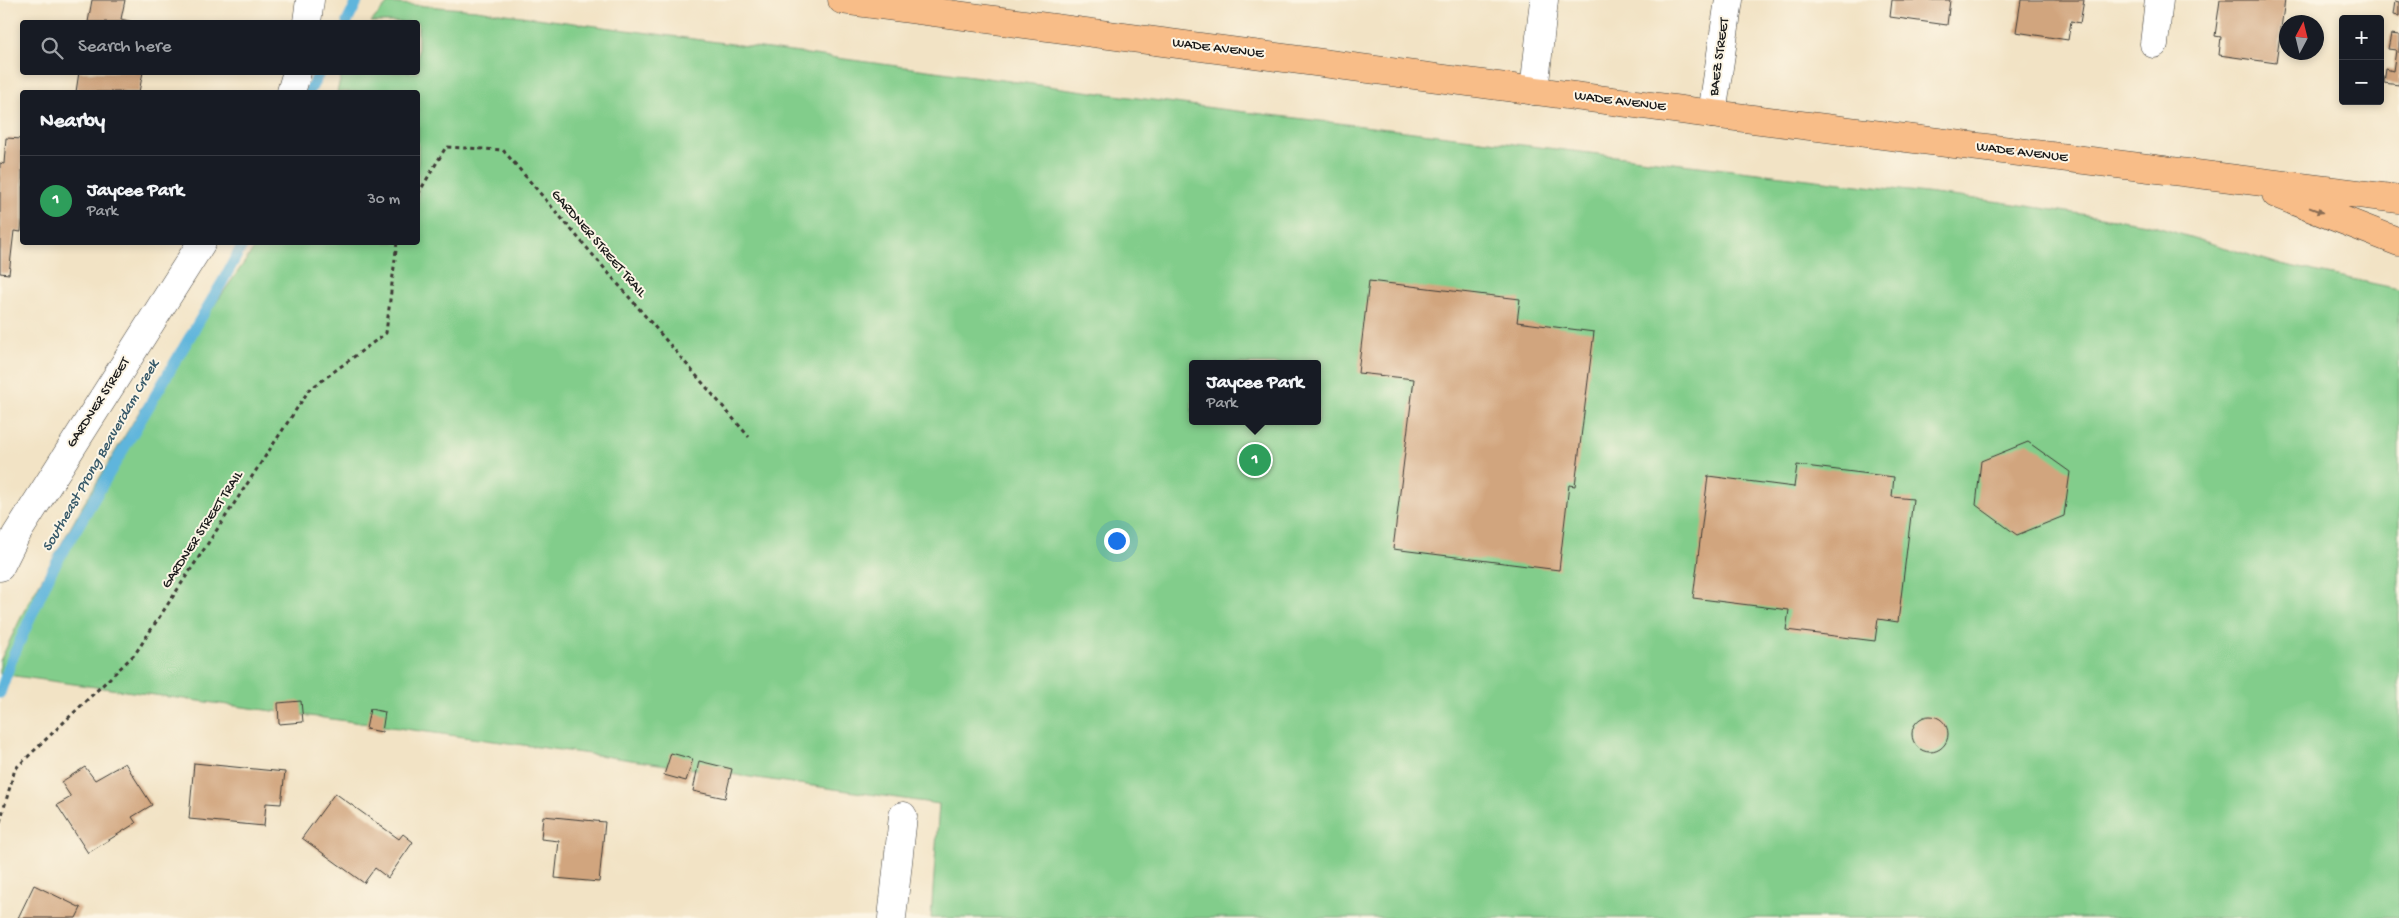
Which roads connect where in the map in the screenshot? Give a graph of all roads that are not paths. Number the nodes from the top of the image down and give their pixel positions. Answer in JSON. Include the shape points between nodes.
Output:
{"nodes":[{"id":1,"x":310,"y":0,"type":"edge"},
{"id":2,"x":1544,"y":0,"type":"edge"},
{"id":3,"x":1729,"y":0,"type":"edge"},
{"id":4,"x":2159,"y":0,"type":"edge"},
{"id":5,"x":850,"y":1,"type":"edge"},
{"id":6,"x":307,"y":20,"type":"edge"},
{"id":7,"x":2154,"y":44,"type":"dead end"},
{"id":8,"x":296,"y":75,"type":"edge"},
{"id":9,"x":292,"y":90,"type":"edge"},
{"id":10,"x":1534,"y":91,"type":"junction"},
{"id":11,"x":1712,"y":114,"type":"junction"},
{"id":12,"x":2238,"y":179,"type":"junction"},
{"id":13,"x":2399,"y":186,"type":"edge"},
{"id":14,"x":2369,"y":195,"type":"junction"},
{"id":15,"x":2399,"y":199,"type":"edge"},
{"id":16,"x":2399,"y":242,"type":"edge"},
{"id":17,"x":200,"y":245,"type":"edge"},
{"id":18,"x":0,"y":567,"type":"edge"},
{"id":19,"x":903,"y":816,"type":"dead end"},
{"id":20,"x":892,"y":918,"type":"edge"}],
"edges":[{"from":1,"to":6,"type":"street"},
{"from":2,"to":10,"type":"street"},
{"from":3,"to":11,"type":"street","name":"BAEZ STREET"},
{"from":4,"to":7,"type":"street"},
{"from":5,"to":10,"type":"main road","name":"WADE AVENUE"},
{"from":8,"to":9,"type":"street"},
{"from":10,"to":11,"type":"main road","name":"WADE AVENUE"},
{"from":11,"to":12,"type":"main road","name":"WADE AVENUE"},
{"from":12,"to":14,"type":"main road","name":"WADE AVENUE"},
{"from":12,"to":16,"type":"main road","one_way":true},
{"from":13,"to":14,"type":"street"},
{"from":14,"to":15,"type":"main road","name":"WADE AVENUE"},
{"from":17,"to":18,"type":"street","name":"GARDNER STREET","via":[[16,535]]},
{"from":19,"to":20,"type":"street"}]}
